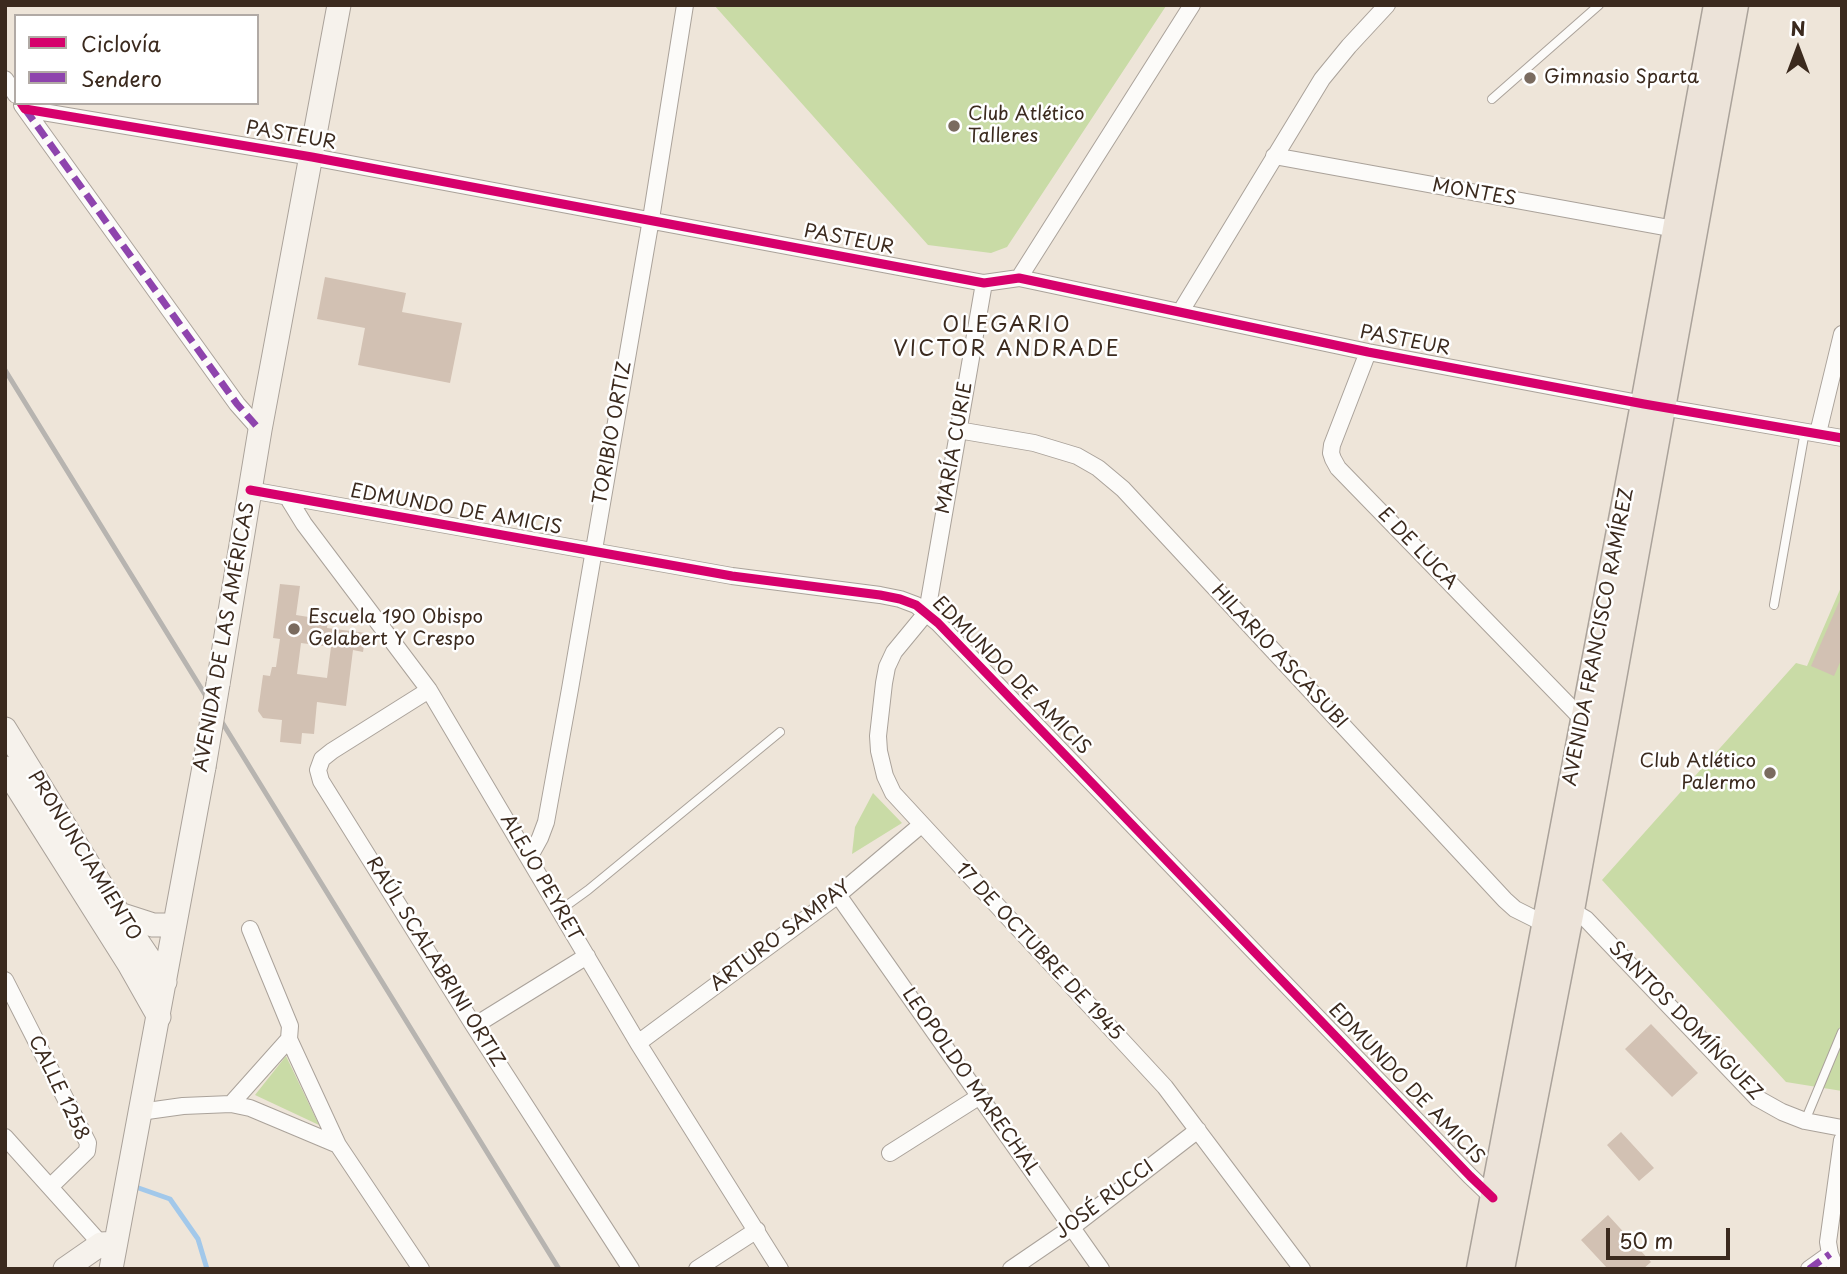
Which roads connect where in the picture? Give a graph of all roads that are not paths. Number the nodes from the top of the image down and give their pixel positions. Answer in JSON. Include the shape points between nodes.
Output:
{"nodes":[{"id":1,"x":339,"y":5,"type":"edge"},
{"id":2,"x":685,"y":5,"type":"edge"},
{"id":3,"x":1192,"y":5,"type":"edge"},
{"id":4,"x":1387,"y":5,"type":"edge"},
{"id":5,"x":1599,"y":5,"type":"edge"},
{"id":6,"x":1717,"y":5,"type":"edge"},
{"id":7,"x":1735,"y":5,"type":"edge"},
{"id":8,"x":1492,"y":99,"type":"dead end"},
{"id":9,"x":23,"y":106,"type":"edge"},
{"id":10,"x":1273,"y":156,"type":"junction"},
{"id":11,"x":312,"y":157,"type":"junction"},
{"id":12,"x":651,"y":219,"type":"junction"},
{"id":13,"x":1675,"y":229,"type":"junction"},
{"id":14,"x":1019,"y":278,"type":"junction"},
{"id":15,"x":984,"y":283,"type":"junction"},
{"id":16,"x":1181,"y":311,"type":"junction"},
{"id":17,"x":1842,"y":334,"type":"edge"},
{"id":18,"x":1368,"y":352,"type":"junction"},
{"id":19,"x":1654,"y":405,"type":"junction"},
{"id":20,"x":260,"y":430,"type":"junction"},
{"id":21,"x":958,"y":430,"type":"junction"},
{"id":22,"x":1812,"y":432,"type":"junction"},
{"id":23,"x":1842,"y":438,"type":"edge"},
{"id":24,"x":250,"y":490,"type":"junction"},
{"id":25,"x":288,"y":498,"type":"junction"},
{"id":26,"x":592,"y":552,"type":"junction"},
{"id":27,"x":1774,"y":606,"type":"dead end"},
{"id":28,"x":927,"y":612,"type":"junction"},
{"id":29,"x":429,"y":690,"type":"junction"},
{"id":30,"x":1583,"y":720,"type":"junction"},
{"id":31,"x":5,"y":729,"type":"edge"},
{"id":32,"x":780,"y":732,"type":"dead end"},
{"id":33,"x":7,"y":775,"type":"edge"},
{"id":34,"x":921,"y":825,"type":"junction"},
{"id":35,"x":529,"y":858,"type":"junction"},
{"id":36,"x":1555,"y":877,"type":"junction"},
{"id":37,"x":838,"y":895,"type":"junction"},
{"id":38,"x":1571,"y":910,"type":"junction"},
{"id":39,"x":559,"y":911,"type":"junction"},
{"id":40,"x":120,"y":914,"type":"junction"},
{"id":41,"x":1545,"y":924,"type":"junction"},
{"id":42,"x":174,"y":925,"type":"junction"},
{"id":43,"x":250,"y":929,"type":"dead end"},
{"id":44,"x":587,"y":956,"type":"junction"},
{"id":45,"x":5,"y":979,"type":"edge"},
{"id":46,"x":164,"y":982,"type":"junction"},
{"id":47,"x":159,"y":1017,"type":"junction"},
{"id":48,"x":474,"y":1026,"type":"junction"},
{"id":49,"x":1842,"y":1032,"type":"edge"},
{"id":50,"x":289,"y":1039,"type":"junction"},
{"id":51,"x":638,"y":1043,"type":"junction"},
{"id":52,"x":980,"y":1096,"type":"junction"},
{"id":53,"x":231,"y":1104,"type":"junction"},
{"id":54,"x":141,"y":1112,"type":"junction"},
{"id":55,"x":1805,"y":1121,"type":"junction"},
{"id":56,"x":1842,"y":1128,"type":"edge"},
{"id":57,"x":1198,"y":1130,"type":"junction"},
{"id":58,"x":5,"y":1137,"type":"edge"},
{"id":59,"x":1842,"y":1140,"type":"edge"},
{"id":60,"x":338,"y":1145,"type":"junction"},
{"id":61,"x":890,"y":1153,"type":"dead end"},
{"id":62,"x":50,"y":1187,"type":"junction"},
{"id":63,"x":1493,"y":1198,"type":"junction"},
{"id":64,"x":1071,"y":1228,"type":"junction"},
{"id":65,"x":757,"y":1230,"type":"junction"},
{"id":66,"x":109,"y":1244,"type":"junction"},
{"id":67,"x":1833,"y":1262,"type":"edge"},
{"id":68,"x":65,"y":1269,"type":"edge"},
{"id":69,"x":111,"y":1269,"type":"edge"},
{"id":70,"x":421,"y":1269,"type":"edge"},
{"id":71,"x":631,"y":1269,"type":"edge"},
{"id":72,"x":697,"y":1269,"type":"edge"},
{"id":73,"x":780,"y":1269,"type":"edge"},
{"id":74,"x":1011,"y":1269,"type":"edge"},
{"id":75,"x":1101,"y":1269,"type":"edge"},
{"id":76,"x":1302,"y":1269,"type":"edge"},
{"id":77,"x":1479,"y":1269,"type":"edge"},
{"id":78,"x":1502,"y":1269,"type":"edge"},
{"id":79,"x":1809,"y":1269,"type":"edge"}],
"edges":[{"from":1,"to":11,"type":"main road","name":"AVENIDA DE LAS AMÉRICAS"},
{"from":2,"to":12,"type":"street","name":"TORIBIO ORTIZ"},
{"from":3,"to":14,"type":"street"},
{"from":4,"to":10,"type":"street","via":[[1334,63]]},
{"from":5,"to":8,"type":"lane"},
{"from":6,"to":13,"type":"main road","name":"AVENIDA FRANCISCO RAMÍREZ"},
{"from":7,"to":19,"type":"main road","name":"AVENIDA FRANCISCO RAMÍREZ"},
{"from":9,"to":11,"type":"street","name":"PASTEUR"},
{"from":9,"to":20,"type":"street"},
{"from":10,"to":13,"type":"street","name":"MONTES"},
{"from":10,"to":16,"type":"street"},
{"from":11,"to":12,"type":"street","name":"PASTEUR"},
{"from":11,"to":20,"type":"main road","name":"AVENIDA DE LAS AMÉRICAS"},
{"from":12,"to":15,"type":"street","name":"PASTEUR"},
{"from":12,"to":26,"type":"street","name":"TORIBIO ORTIZ"},
{"from":13,"to":19,"type":"main road","name":"AVENIDA FRANCISCO RAMÍREZ"},
{"from":14,"to":15,"type":"street","name":"PASTEUR"},
{"from":14,"to":16,"type":"street","name":"PASTEUR"},
{"from":15,"to":21,"type":"street","name":"MARÍA CURIE"},
{"from":16,"to":18,"type":"street","name":"PASTEUR"},
{"from":17,"to":22,"type":"street"},
{"from":18,"to":19,"type":"street","name":"PASTEUR"},
{"from":18,"to":30,"type":"street","name":"E DE LUCA","via":[[1332,445],[1333,460]]},
{"from":19,"to":22,"type":"street","name":"PASTEUR"},
{"from":19,"to":30,"type":"main road","name":"AVENIDA FRANCISCO RAMÍREZ"},
{"from":19,"to":38,"type":"main road","name":"AVENIDA FRANCISCO RAMÍREZ"},
{"from":20,"to":24,"type":"main road","name":"AVENIDA DE LAS AMÉRICAS"},
{"from":21,"to":28,"type":"street","name":"MARÍA CURIE"},
{"from":21,"to":41,"type":"street","name":"HILARIO ASCASUBI","via":[[1034,443],[1077,456],[1123,489],[1504,900]]},
{"from":22,"to":23,"type":"street","name":"PASTEUR"},
{"from":22,"to":27,"type":"lane"},
{"from":24,"to":25,"type":"street","name":"EDMUNDO DE AMICIS"},
{"from":24,"to":42,"type":"main road","name":"AVENIDA DE LAS AMÉRICAS","bridge":true},
{"from":25,"to":26,"type":"street","name":"EDMUNDO DE AMICIS"},
{"from":25,"to":29,"type":"street","name":"ALEJO PEYRET"},
{"from":26,"to":28,"type":"street","name":"EDMUNDO DE AMICIS","via":[[880,595]]},
{"from":26,"to":35,"type":"street","name":"TORIBIO ORTIZ","via":[[546,822]]},
{"from":28,"to":34,"type":"street","name":"17 DE OCTUBRE DE 1945","via":[[887,667],[878,736],[884,776]]},
{"from":28,"to":63,"type":"street","name":"EDMUNDO DE AMICIS"},
{"from":29,"to":35,"type":"street","name":"ALEJO PEYRET"},
{"from":29,"to":48,"type":"street","name":"RAÚL SCALABRINI ORTIZ","via":[[332,751],[318,770]]},
{"from":30,"to":36,"type":"main road","name":"AVENIDA FRANCISCO RAMÍREZ"},
{"from":31,"to":40,"type":"main road","name":"PRONUNCIAMIENTO"},
{"from":32,"to":39,"type":"lane"},
{"from":33,"to":47,"type":"main road","name":"PRONUNCIAMIENTO"},
{"from":34,"to":37,"type":"street","name":"ARTURO SAMPAY"},
{"from":34,"to":57,"type":"street","name":"17 DE OCTUBRE DE 1945","via":[[1165,1087]]},
{"from":35,"to":39,"type":"street","name":"ALEJO PEYRET"},
{"from":36,"to":38,"type":"street","name":"SANTOS DOMÍNGUEZ"},
{"from":36,"to":41,"type":"main road","name":"AVENIDA FRANCISCO RAMÍREZ"},
{"from":37,"to":51,"type":"street","name":"ARTURO SAMPAY"},
{"from":37,"to":52,"type":"street","name":"LEOPOLDO MARECHAL"},
{"from":38,"to":41,"type":"street"},
{"from":38,"to":55,"type":"street","name":"SANTOS DOMÍNGUEZ","via":[[1586,919],[1757,1098]]},
{"from":38,"to":78,"type":"main road","name":"AVENIDA FRANCISCO RAMÍREZ"},
{"from":39,"to":44,"type":"street","name":"ALEJO PEYRET"},
{"from":40,"to":42,"type":"main road","via":[[153,925]]},
{"from":40,"to":46,"type":"main road","name":"PRONUNCIAMIENTO"},
{"from":41,"to":63,"type":"main road","name":"AVENIDA FRANCISCO RAMÍREZ"},
{"from":42,"to":46,"type":"main road","name":"AVENIDA DE LAS AMÉRICAS"},
{"from":43,"to":50,"type":"street","via":[[290,1026]]},
{"from":44,"to":48,"type":"street"},
{"from":44,"to":51,"type":"street","name":"ALEJO PEYRET"},
{"from":45,"to":62,"type":"street","name":"CALLE 1258","via":[[88,1143],[87,1150]]},
{"from":46,"to":47,"type":"main road","name":"AVENIDA DE LAS AMÉRICAS"},
{"from":47,"to":54,"type":"main road","name":"AVENIDA DE LAS AMÉRICAS"},
{"from":48,"to":71,"type":"street","name":"RAÚL SCALABRINI ORTIZ"},
{"from":49,"to":55,"type":"lane"},
{"from":50,"to":53,"type":"street"},
{"from":50,"to":60,"type":"street"},
{"from":51,"to":65,"type":"street","name":"ALEJO PEYRET"},
{"from":52,"to":61,"type":"street"},
{"from":52,"to":64,"type":"street","name":"LEOPOLDO MARECHAL"},
{"from":53,"to":54,"type":"street"},
{"from":53,"to":60,"type":"street"},
{"from":54,"to":66,"type":"main road","name":"AVENIDA DE LAS AMÉRICAS"},
{"from":55,"to":56,"type":"street","name":"SANTOS DOMÍNGUEZ"},
{"from":57,"to":64,"type":"street","name":"JOSÉ RUCCI"},
{"from":57,"to":76,"type":"street","name":"17 DE OCTUBRE DE 1945"},
{"from":58,"to":62,"type":"street"},
{"from":59,"to":67,"type":"street","via":[[1829,1227]]},
{"from":60,"to":70,"type":"street"},
{"from":62,"to":66,"type":"street"},
{"from":63,"to":77,"type":"main road","name":"AVENIDA FRANCISCO RAMÍREZ"},
{"from":64,"to":74,"type":"street","name":"JOSÉ RUCCI"},
{"from":64,"to":75,"type":"street","name":"LEOPOLDO MARECHAL"},
{"from":65,"to":72,"type":"street"},
{"from":65,"to":73,"type":"street","name":"ALEJO PEYRET"},
{"from":66,"to":68,"type":"main road"},
{"from":66,"to":69,"type":"main road","name":"AVENIDA DE LAS AMÉRICAS"},
{"from":67,"to":79,"type":"street"}]}
